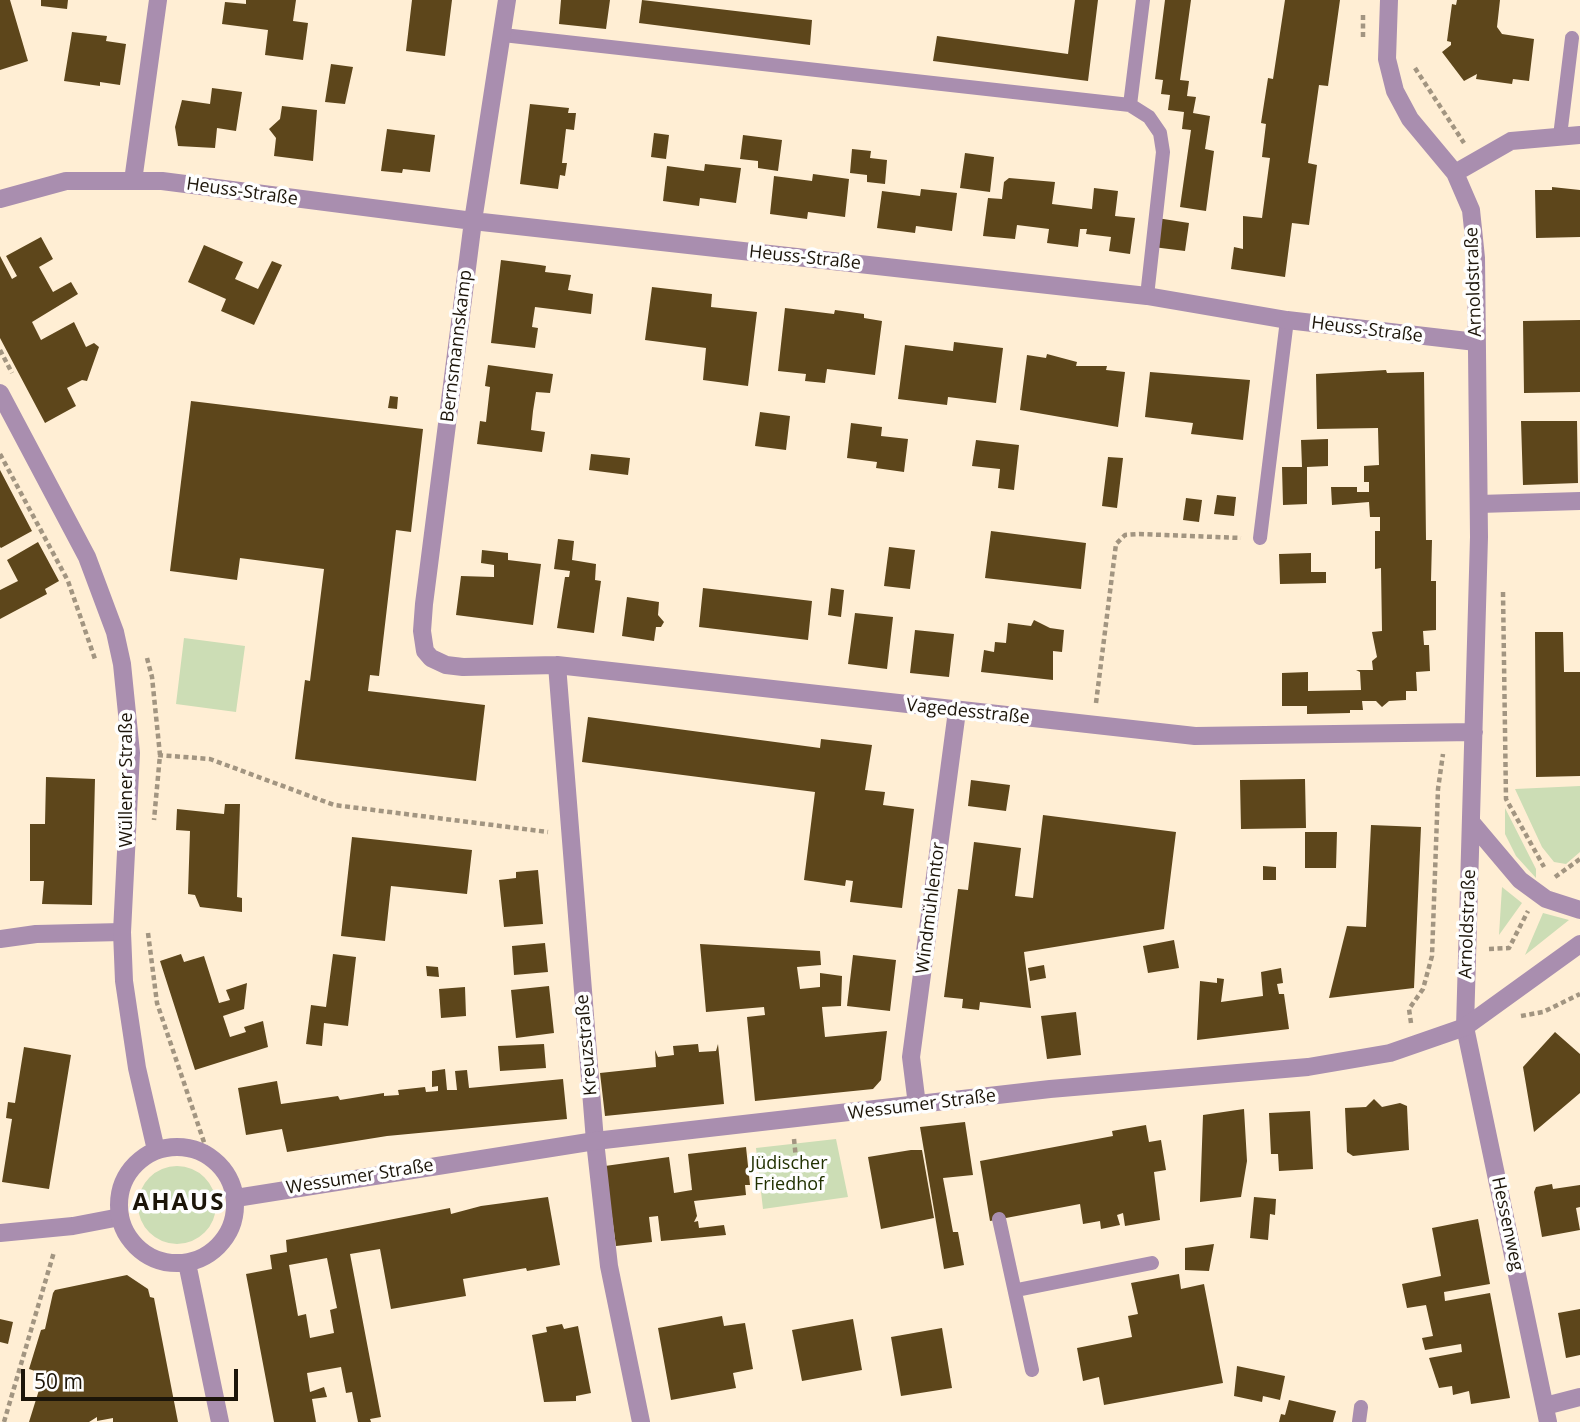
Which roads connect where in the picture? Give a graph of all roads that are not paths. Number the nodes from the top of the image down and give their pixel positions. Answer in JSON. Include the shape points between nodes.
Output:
{"nodes":[{"id":1,"x":158,"y":0,"type":"edge"},
{"id":2,"x":507,"y":0,"type":"edge"},
{"id":3,"x":1143,"y":0,"type":"edge"},
{"id":4,"x":1389,"y":0,"type":"edge"},
{"id":5,"x":503,"y":35,"type":"junction"},
{"id":6,"x":1572,"y":38,"type":"dead end"},
{"id":7,"x":1130,"y":105,"type":"junction"},
{"id":8,"x":1580,"y":135,"type":"edge"},
{"id":9,"x":1560,"y":136,"type":"junction"},
{"id":10,"x":1455,"y":173,"type":"junction"},
{"id":11,"x":133,"y":181,"type":"junction"},
{"id":12,"x":0,"y":199,"type":"edge"},
{"id":13,"x":473,"y":221,"type":"junction"},
{"id":14,"x":1147,"y":296,"type":"junction"},
{"id":15,"x":1287,"y":320,"type":"junction"},
{"id":16,"x":1476,"y":342,"type":"junction"},
{"id":17,"x":0,"y":393,"type":"edge"},
{"id":18,"x":1580,"y":502,"type":"edge"},
{"id":19,"x":1479,"y":504,"type":"junction"},
{"id":20,"x":1260,"y":538,"type":"road end"},
{"id":21,"x":557,"y":665,"type":"junction"},
{"id":22,"x":463,"y":667,"type":"joint"},
{"id":23,"x":957,"y":711,"type":"junction"},
{"id":24,"x":1474,"y":732,"type":"junction"},
{"id":25,"x":1471,"y":822,"type":"junction"},
{"id":26,"x":1580,"y":910,"type":"edge"},
{"id":27,"x":122,"y":932,"type":"junction"},
{"id":28,"x":0,"y":939,"type":"edge"},
{"id":29,"x":1580,"y":944,"type":"edge"},
{"id":30,"x":1465,"y":1027,"type":"junction"},
{"id":31,"x":917,"y":1105,"type":"junction"},
{"id":32,"x":595,"y":1141,"type":"junction"},
{"id":33,"x":156,"y":1150,"type":"junction"},
{"id":34,"x":236,"y":1198,"type":"junction"},
{"id":35,"x":120,"y":1217,"type":"junction"},
{"id":36,"x":999,"y":1219,"type":"dead end"},
{"id":37,"x":0,"y":1233,"type":"edge"},
{"id":38,"x":187,"y":1263,"type":"junction"},
{"id":39,"x":1152,"y":1263,"type":"dead end"},
{"id":40,"x":1017,"y":1290,"type":"junction"},
{"id":41,"x":1032,"y":1370,"type":"dead end"},
{"id":42,"x":1580,"y":1397,"type":"edge"},
{"id":43,"x":1547,"y":1414,"type":"edge"},
{"id":44,"x":220,"y":1422,"type":"edge"},
{"id":45,"x":641,"y":1422,"type":"edge"}],
"edges":[{"from":1,"to":11,"type":"street"},
{"from":2,"to":5,"type":"street","name":"Bernsmannskamp"},
{"from":3,"to":7,"type":"lane"},
{"from":4,"to":10,"type":"street","name":"Arnoldstraße","via":[[1387,59],[1395,91],[1410,119]]},
{"from":5,"to":7,"type":"lane"},
{"from":5,"to":13,"type":"street","name":"Bernsmannskamp"},
{"from":6,"to":9,"type":"lane"},
{"from":7,"to":14,"type":"lane","via":[[1149,117],[1160,133],[1163,152]]},
{"from":8,"to":9,"type":"street"},
{"from":9,"to":10,"type":"street","via":[[1511,141]]},
{"from":10,"to":16,"type":"street","name":"Arnoldstraße","via":[[1471,210]]},
{"from":11,"to":12,"type":"street","name":"Heuss-Straße","via":[[66,181]]},
{"from":11,"to":13,"type":"street","name":"Heuss-Straße"},
{"from":13,"to":14,"type":"street","name":"Heuss-Straße"},
{"from":13,"to":22,"type":"street","name":"Bernsmannskamp","via":[[422,631],[431,658]]},
{"from":14,"to":15,"type":"street","name":"Heuss-Straße"},
{"from":15,"to":16,"type":"street","name":"Heuss-Straße"},
{"from":15,"to":20,"type":"lane"},
{"from":16,"to":19,"type":"street","name":"Arnoldstraße"},
{"from":17,"to":27,"type":"street","name":"Wüllener Straße","via":[[87,557],[115,632],[127,692],[131,753]]},
{"from":18,"to":19,"type":"street"},
{"from":19,"to":24,"type":"street","name":"Arnoldstraße"},
{"from":21,"to":22,"type":"street","name":"Vagedesstraße"},
{"from":21,"to":23,"type":"street","name":"Vagedesstraße"},
{"from":21,"to":32,"type":"street","name":"Kreuzstraße"},
{"from":23,"to":24,"type":"street","name":"Vagedesstraße","via":[[1195,736]]},
{"from":23,"to":31,"type":"street","name":"Windmühlentor","via":[[911,1057]]},
{"from":24,"to":25,"type":"street","name":"Arnoldstraße"},
{"from":25,"to":26,"type":"street","name":"Arnoldstraße","via":[[1495,853],[1538,893]]},
{"from":25,"to":30,"type":"street","name":"Arnoldstraße"},
{"from":27,"to":28,"type":"street"},
{"from":27,"to":33,"type":"street","name":"Wüllener Straße","via":[[128,1018]]},
{"from":29,"to":30,"type":"street","name":"Wessumer Straße"},
{"from":30,"to":31,"type":"street","name":"Wessumer Straße","via":[[1415,1046],[1308,1068]]},
{"from":30,"to":43,"type":"street","name":"Hessenweg"},
{"from":31,"to":32,"type":"street","name":"Wessumer Straße"},
{"from":32,"to":34,"type":"street","name":"Wessumer Straße"},
{"from":32,"to":45,"type":"street","name":"Kreuzstraße","via":[[609,1266]]},
{"from":33,"to":34,"type":"street","via":[[182,1147],[208,1154],[231,1181]]},
{"from":33,"to":35,"type":"street","via":[[138,1161],[125,1177],[119,1196]]},
{"from":34,"to":38,"type":"street","via":[[234,1220],[224,1240],[208,1255]]},
{"from":35,"to":37,"type":"street"},
{"from":35,"to":38,"type":"street","via":[[137,1248],[152,1258]]},
{"from":36,"to":40,"type":"lane"},
{"from":38,"to":44,"type":"street"},
{"from":39,"to":40,"type":"lane"},
{"from":40,"to":41,"type":"lane"},
{"from":42,"to":43,"type":"street"}]}
